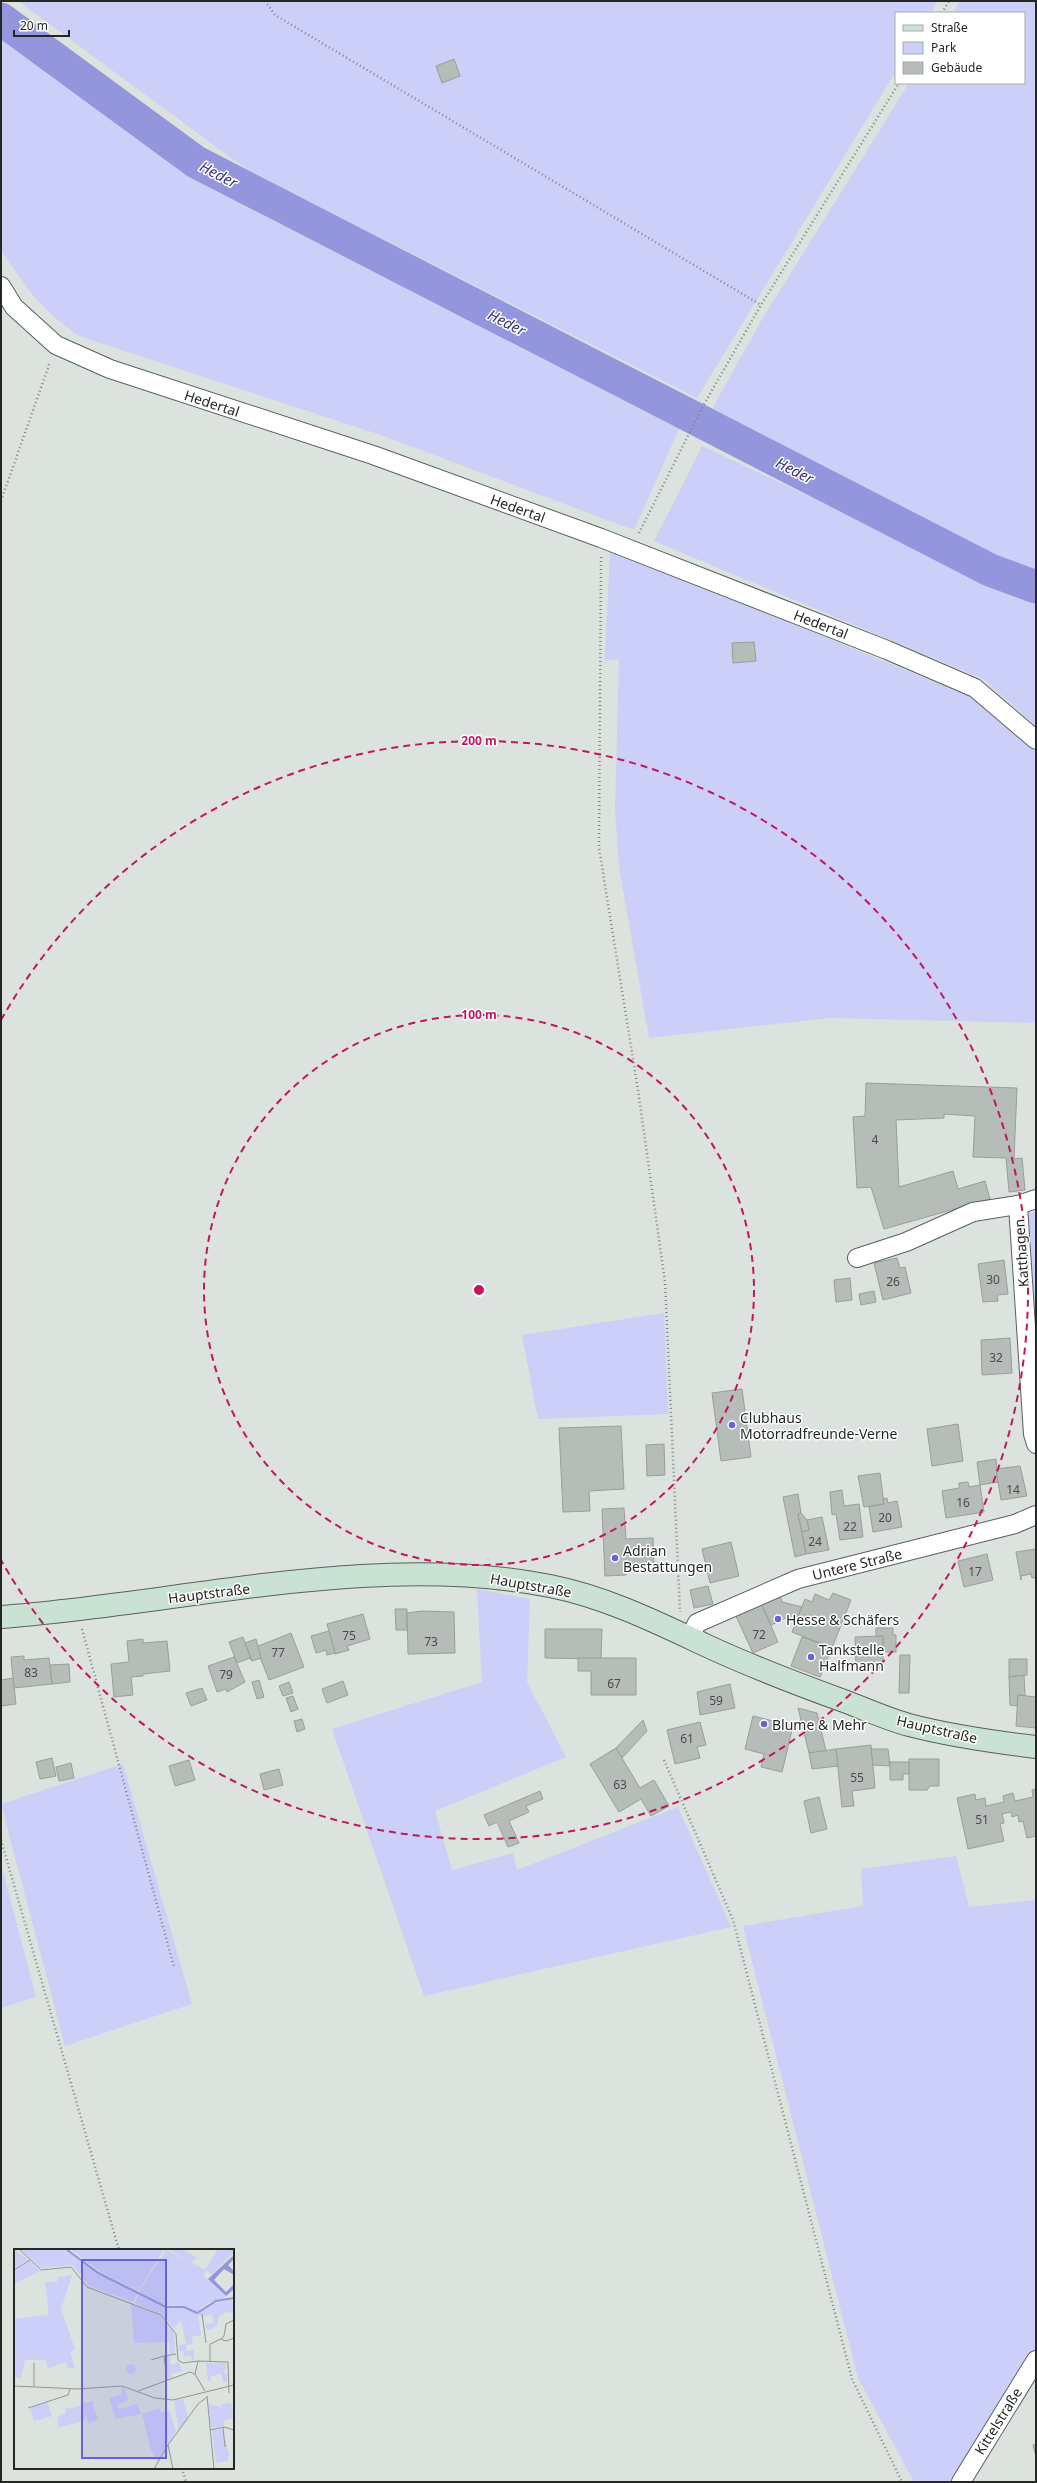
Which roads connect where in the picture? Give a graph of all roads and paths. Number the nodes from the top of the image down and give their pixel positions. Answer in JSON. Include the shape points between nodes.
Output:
{"nodes":[{"id":1,"x":265,"y":1,"type":"edge"},
{"id":2,"x":949,"y":1,"type":"edge"},
{"id":3,"x":943,"y":12,"type":"edge"},
{"id":4,"x":898,"y":84,"type":"edge"},
{"id":5,"x":1,"y":286,"type":"edge"},
{"id":6,"x":761,"y":305,"type":"junction"},
{"id":7,"x":56,"y":345,"type":"junction"},
{"id":8,"x":1,"y":501,"type":"edge"},
{"id":9,"x":601,"y":538,"type":"junction"},
{"id":10,"x":631,"y":550,"type":"junction"},
{"id":11,"x":1036,"y":740,"type":"edge"},
{"id":12,"x":1036,"y":1199,"type":"edge"},
{"id":13,"x":1018,"y":1205,"type":"junction"},
{"id":14,"x":857,"y":1258,"type":"dead end"},
{"id":15,"x":1036,"y":1444,"type":"edge"},
{"id":16,"x":1036,"y":1515,"type":"edge"},
{"id":17,"x":76,"y":1609,"type":"junction"},
{"id":18,"x":1,"y":1616,"type":"edge"},
{"id":19,"x":693,"y":1630,"type":"junction"},
{"id":20,"x":1036,"y":1747,"type":"edge"},
{"id":21,"x":664,"y":1760,"type":"dead end"},
{"id":22,"x":1,"y":1840,"type":"edge"},
{"id":23,"x":174,"y":1967,"type":"dead end"},
{"id":24,"x":119,"y":2249,"type":"edge"},
{"id":25,"x":1036,"y":2360,"type":"edge"},
{"id":26,"x":182,"y":2469,"type":"edge"},
{"id":27,"x":186,"y":2482,"type":"edge"},
{"id":28,"x":902,"y":2482,"type":"edge"},
{"id":29,"x":961,"y":2482,"type":"edge"}],
"edges":[{"from":1,"to":6,"type":"path","via":[[275,15]]},
{"from":2,"to":3,"type":"path"},
{"from":4,"to":6,"type":"path"},
{"from":5,"to":7,"type":"street","name":"Hedertal","via":[[14,306]]},
{"from":6,"to":10,"type":"path","via":[[703,406]]},
{"from":7,"to":8,"type":"path"},
{"from":7,"to":9,"type":"street","name":"Hedertal","via":[[110,369],[372,455]]},
{"from":9,"to":10,"type":"street","name":"Hedertal"},
{"from":9,"to":19,"type":"path","via":[[598,848],[638,1090],[665,1282],[681,1617]]},
{"from":10,"to":11,"type":"street","name":"Hedertal","via":[[887,650],[975,688]]},
{"from":12,"to":13,"type":"street","name":"Katthagen"},
{"from":13,"to":14,"type":"street","name":"Katthagen","via":[[973,1212],[906,1242]]},
{"from":13,"to":15,"type":"street","name":"Katthagen","via":[[1033,1434]]},
{"from":16,"to":19,"type":"street","name":"Untere Straße","via":[[1015,1524],[798,1579]]},
{"from":17,"to":18,"type":"main road","name":"Hauptstraße"},
{"from":17,"to":19,"type":"main road","name":"Hauptstraße","via":[[371,1576],[438,1574],[498,1578],[551,1586],[606,1600]]},
{"from":17,"to":23,"type":"path"},
{"from":19,"to":20,"type":"main road","name":"Hauptstraße","via":[[807,1687],[908,1725],[994,1742]]},
{"from":21,"to":28,"type":"path","via":[[733,1920],[852,2379]]},
{"from":22,"to":24,"type":"path"},
{"from":25,"to":29,"type":"street","name":"Kittelstraße"},
{"from":26,"to":27,"type":"path"}]}
